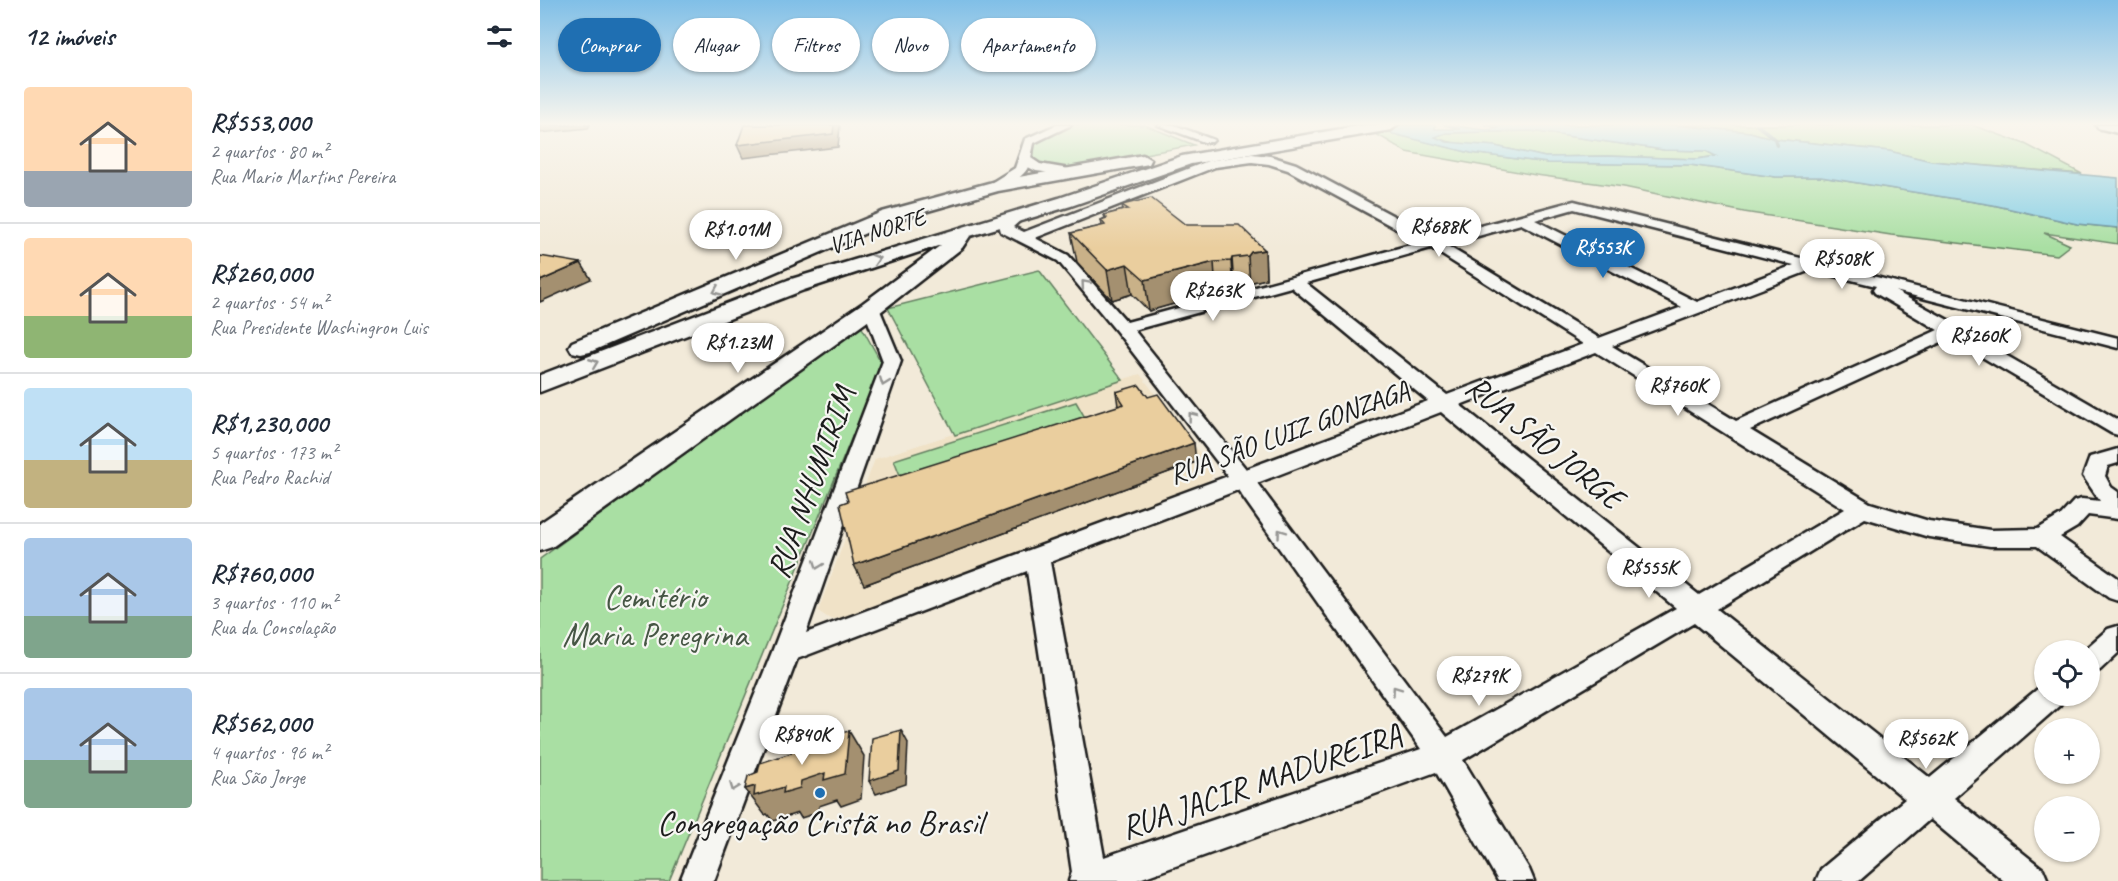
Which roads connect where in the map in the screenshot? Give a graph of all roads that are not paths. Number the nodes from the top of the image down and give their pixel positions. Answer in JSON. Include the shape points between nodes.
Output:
{"nodes":[{"id":1,"x":1023,"y":166,"type":"edge"},
{"id":2,"x":1035,"y":166,"type":"edge"},
{"id":3,"x":1115,"y":166,"type":"edge"},
{"id":4,"x":1170,"y":166,"type":"edge"},
{"id":5,"x":1206,"y":166,"type":"edge"},
{"id":6,"x":1291,"y":166,"type":"edge"},
{"id":7,"x":1071,"y":173,"type":"junction"},
{"id":8,"x":996,"y":186,"type":"junction"},
{"id":9,"x":1095,"y":191,"type":"junction"},
{"id":10,"x":946,"y":199,"type":"junction"},
{"id":11,"x":1065,"y":202,"type":"junction"},
{"id":12,"x":1083,"y":212,"type":"junction"},
{"id":13,"x":1017,"y":217,"type":"junction"},
{"id":14,"x":1523,"y":219,"type":"junction"},
{"id":15,"x":962,"y":232,"type":"junction"},
{"id":16,"x":1022,"y":238,"type":"junction"},
{"id":17,"x":1433,"y":243,"type":"junction"},
{"id":18,"x":1812,"y":264,"type":"junction"},
{"id":19,"x":1857,"y":276,"type":"junction"},
{"id":20,"x":1295,"y":282,"type":"junction"},
{"id":21,"x":796,"y":285,"type":"junction"},
{"id":22,"x":875,"y":304,"type":"junction"},
{"id":23,"x":1698,"y":309,"type":"junction"},
{"id":24,"x":1123,"y":328,"type":"junction"},
{"id":25,"x":1953,"y":330,"type":"junction"},
{"id":26,"x":2118,"y":343,"type":"edge"},
{"id":27,"x":1600,"y":346,"type":"junction"},
{"id":28,"x":540,"y":364,"type":"edge"},
{"id":29,"x":540,"y":384,"type":"edge"},
{"id":30,"x":1445,"y":405,"type":"junction"},
{"id":31,"x":2118,"y":429,"type":"edge"},
{"id":32,"x":1734,"y":430,"type":"junction"},
{"id":33,"x":2118,"y":456,"type":"edge"},
{"id":34,"x":1242,"y":479,"type":"junction"},
{"id":35,"x":2111,"y":498,"type":"edge"},
{"id":36,"x":2082,"y":507,"type":"junction"},
{"id":37,"x":1862,"y":509,"type":"junction"},
{"id":38,"x":2118,"y":511,"type":"edge"},
{"id":39,"x":2042,"y":537,"type":"junction"},
{"id":40,"x":540,"y":539,"type":"edge"},
{"id":41,"x":1037,"y":556,"type":"junction"},
{"id":42,"x":2118,"y":591,"type":"edge"},
{"id":43,"x":1696,"y":609,"type":"junction"},
{"id":44,"x":2118,"y":638,"type":"edge"},
{"id":45,"x":786,"y":652,"type":"junction"},
{"id":46,"x":2100,"y":653,"type":"edge"},
{"id":47,"x":2038,"y":706,"type":"edge"},
{"id":48,"x":1443,"y":755,"type":"junction"},
{"id":49,"x":1930,"y":800,"type":"junction"},
{"id":50,"x":1089,"y":880,"type":"edge"},
{"id":51,"x":697,"y":881,"type":"edge"},
{"id":52,"x":1517,"y":881,"type":"edge"},
{"id":53,"x":1833,"y":881,"type":"edge"},
{"id":54,"x":2031,"y":881,"type":"edge"}],
"edges":[{"from":1,"to":8,"type":"street"},
{"from":2,"to":7,"type":"street"},
{"from":3,"to":7,"type":"main road","name":"VIA NORTE"},
{"from":4,"to":9,"type":"main road","name":"VIA NORTE"},
{"from":5,"to":12,"type":"street"},
{"from":6,"to":17,"type":"street"},
{"from":7,"to":8,"type":"main road","name":"VIA NORTE"},
{"from":7,"to":9,"type":"main road","via":[[1091,176],[1102,183]]},
{"from":8,"to":10,"type":"main road","name":"VIA NORTE"},
{"from":9,"to":11,"type":"main road","name":"VIA NORTE"},
{"from":10,"to":15,"type":"main road","via":[[935,213],[937,221]]},
{"from":10,"to":28,"type":"main road","name":"VIA NORTE","one_way":true,"via":[[829,240]]},
{"from":11,"to":12,"type":"street"},
{"from":11,"to":13,"type":"main road","name":"VIA NORTE"},
{"from":12,"to":16,"type":"street"},
{"from":13,"to":15,"type":"main road","name":"VIA NORTE"},
{"from":13,"to":16,"type":"street","via":[[1006,224],[1006,229]]},
{"from":14,"to":17,"type":"street"},
{"from":14,"to":18,"type":"street","via":[[1574,205]]},
{"from":14,"to":23,"type":"street"},
{"from":21,"to":15,"type":"main road","name":"VIA NORTE","one_way":true},
{"from":15,"to":22,"type":"main road","via":[[955,244]]},
{"from":24,"to":16,"type":"street","one_way":true,"via":[[1063,258]]},
{"from":17,"to":20,"type":"street"},
{"from":17,"to":27,"type":"street"},
{"from":18,"to":19,"type":"street"},
{"from":18,"to":23,"type":"street","name":"RUA SÃO LUIZ GONZAGA"},
{"from":19,"to":25,"type":"street"},
{"from":19,"to":26,"type":"street"},
{"from":20,"to":24,"type":"street"},
{"from":20,"to":30,"type":"street","name":"RUA SÃO JORGE"},
{"from":21,"to":22,"type":"main road","via":[[843,279],[866,282],[881,288]]},
{"from":29,"to":21,"type":"main road","name":"VIA NORTE","one_way":true},
{"from":22,"to":40,"type":"main road"},
{"from":22,"to":45,"type":"street","name":"RUA NHUMIRIM","one_way":true,"via":[[892,361]]},
{"from":23,"to":27,"type":"street","name":"RUA SÃO LUIZ GONZAGA"},
{"from":34,"to":24,"type":"street","one_way":true},
{"from":25,"to":31,"type":"street"},
{"from":25,"to":32,"type":"street"},
{"from":27,"to":30,"type":"street","name":"RUA SÃO LUIZ GONZAGA"},
{"from":27,"to":32,"type":"street"},
{"from":30,"to":34,"type":"street","name":"RUA SÃO LUIZ GONZAGA"},
{"from":30,"to":43,"type":"street","name":"RUA SÃO JORGE"},
{"from":32,"to":37,"type":"street"},
{"from":33,"to":35,"type":"street","via":[[2098,462],[2094,476]]},
{"from":34,"to":41,"type":"street","name":"RUA SÃO LUIZ GONZAGA"},
{"from":48,"to":34,"type":"street","one_way":true},
{"from":35,"to":36,"type":"street"},
{"from":36,"to":38,"type":"street"},
{"from":36,"to":39,"type":"street","via":[[2069,521]]},
{"from":37,"to":39,"type":"street","via":[[1929,530],[1990,538]]},
{"from":37,"to":43,"type":"street","name":"RUA JACIR MADUREIRA"},
{"from":39,"to":42,"type":"street"},
{"from":41,"to":45,"type":"street","name":"RUA SÃO LUIZ GONZAGA"},
{"from":41,"to":50,"type":"street"},
{"from":43,"to":48,"type":"street","name":"RUA JACIR MADUREIRA"},
{"from":43,"to":49,"type":"street","name":"RUA SÃO JORGE"},
{"from":44,"to":46,"type":"street"},
{"from":45,"to":51,"type":"street","name":"RUA NHUMIRIM","one_way":true},
{"from":47,"to":49,"type":"street"},
{"from":48,"to":50,"type":"street","name":"RUA JACIR MADUREIRA"},
{"from":48,"to":52,"type":"street"},
{"from":49,"to":53,"type":"street"},
{"from":49,"to":54,"type":"street","name":"RUA SÃO JORGE"}]}
